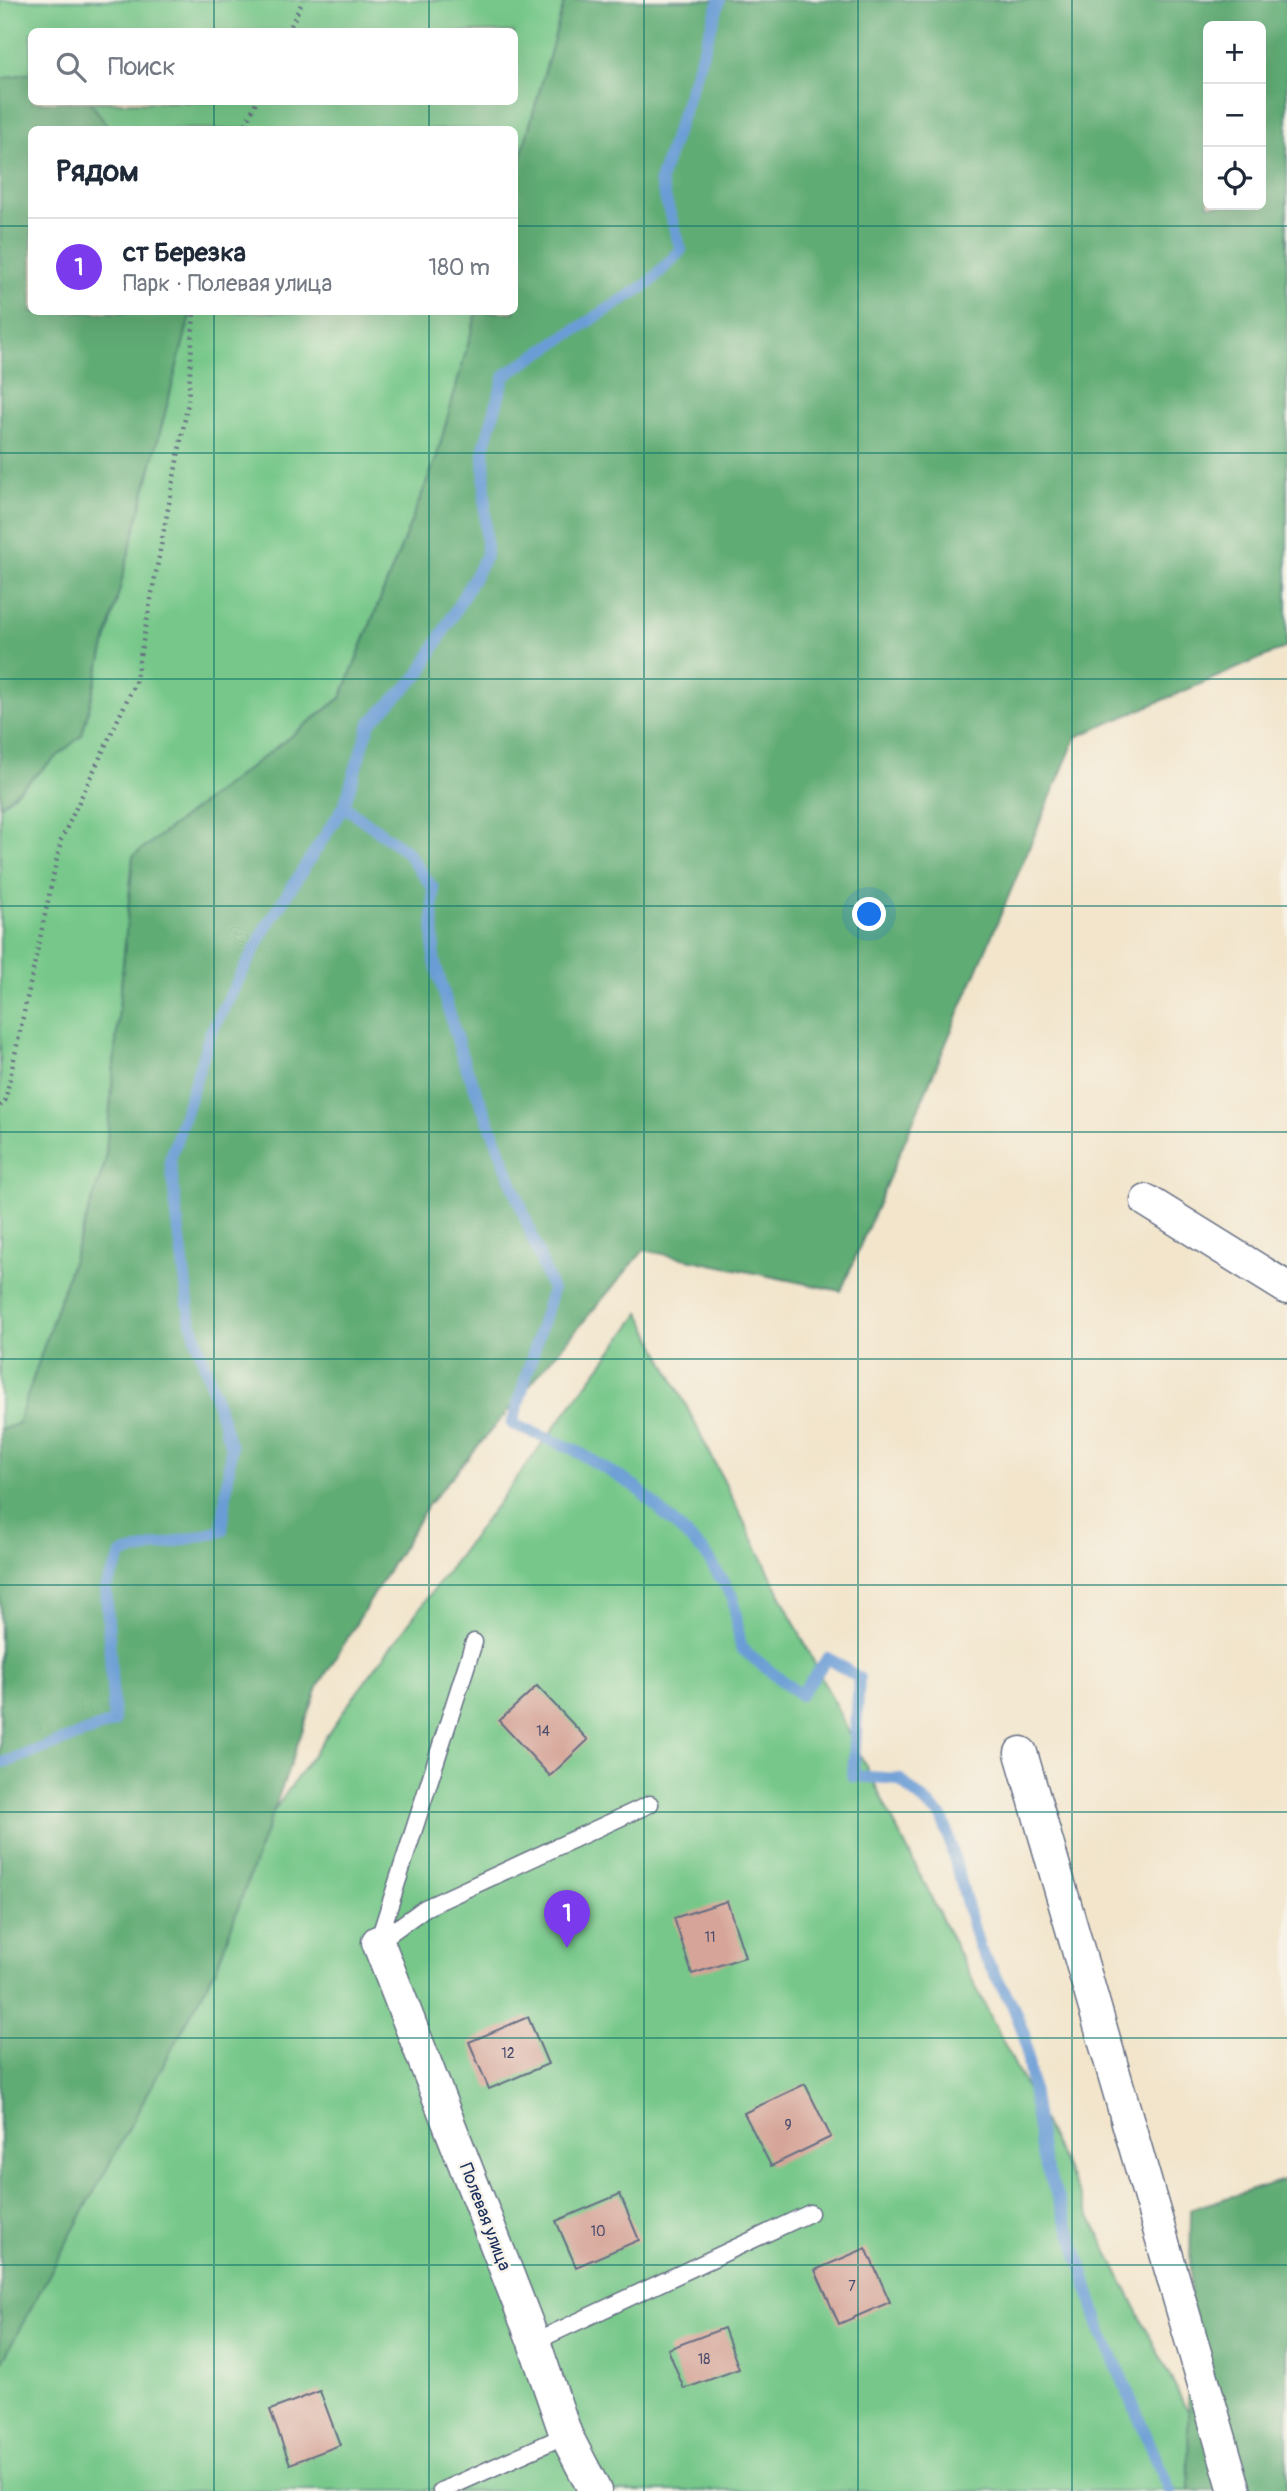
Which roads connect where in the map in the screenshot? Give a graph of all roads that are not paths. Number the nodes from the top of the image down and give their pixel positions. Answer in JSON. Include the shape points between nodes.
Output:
{"nodes":[{"id":1,"x":1147,"y":1201,"type":"dead end"},
{"id":2,"x":1287,"y":1288,"type":"edge"},
{"id":3,"x":474,"y":1642,"type":"dead end"},
{"id":4,"x":1021,"y":1753,"type":"dead end"},
{"id":5,"x":650,"y":1804,"type":"dead end"},
{"id":6,"x":378,"y":1942,"type":"junction"},
{"id":7,"x":810,"y":2213,"type":"dead end"},
{"id":8,"x":534,"y":2342,"type":"junction"},
{"id":9,"x":566,"y":2435,"type":"junction"},
{"id":10,"x":441,"y":2491,"type":"edge"},
{"id":11,"x":595,"y":2491,"type":"edge"},
{"id":12,"x":1235,"y":2491,"type":"edge"}],
"edges":[{"from":1,"to":2,"type":"street"},
{"from":3,"to":6,"type":"lane"},
{"from":4,"to":12,"type":"street"},
{"from":5,"to":6,"type":"lane","via":[[425,1908]]},
{"from":6,"to":8,"type":"street","name":"Полевая улица"},
{"from":7,"to":8,"type":"lane"},
{"from":8,"to":9,"type":"street","name":"Полевая улица"},
{"from":9,"to":10,"type":"lane"},
{"from":9,"to":11,"type":"street","name":"Полевая улица"}]}
